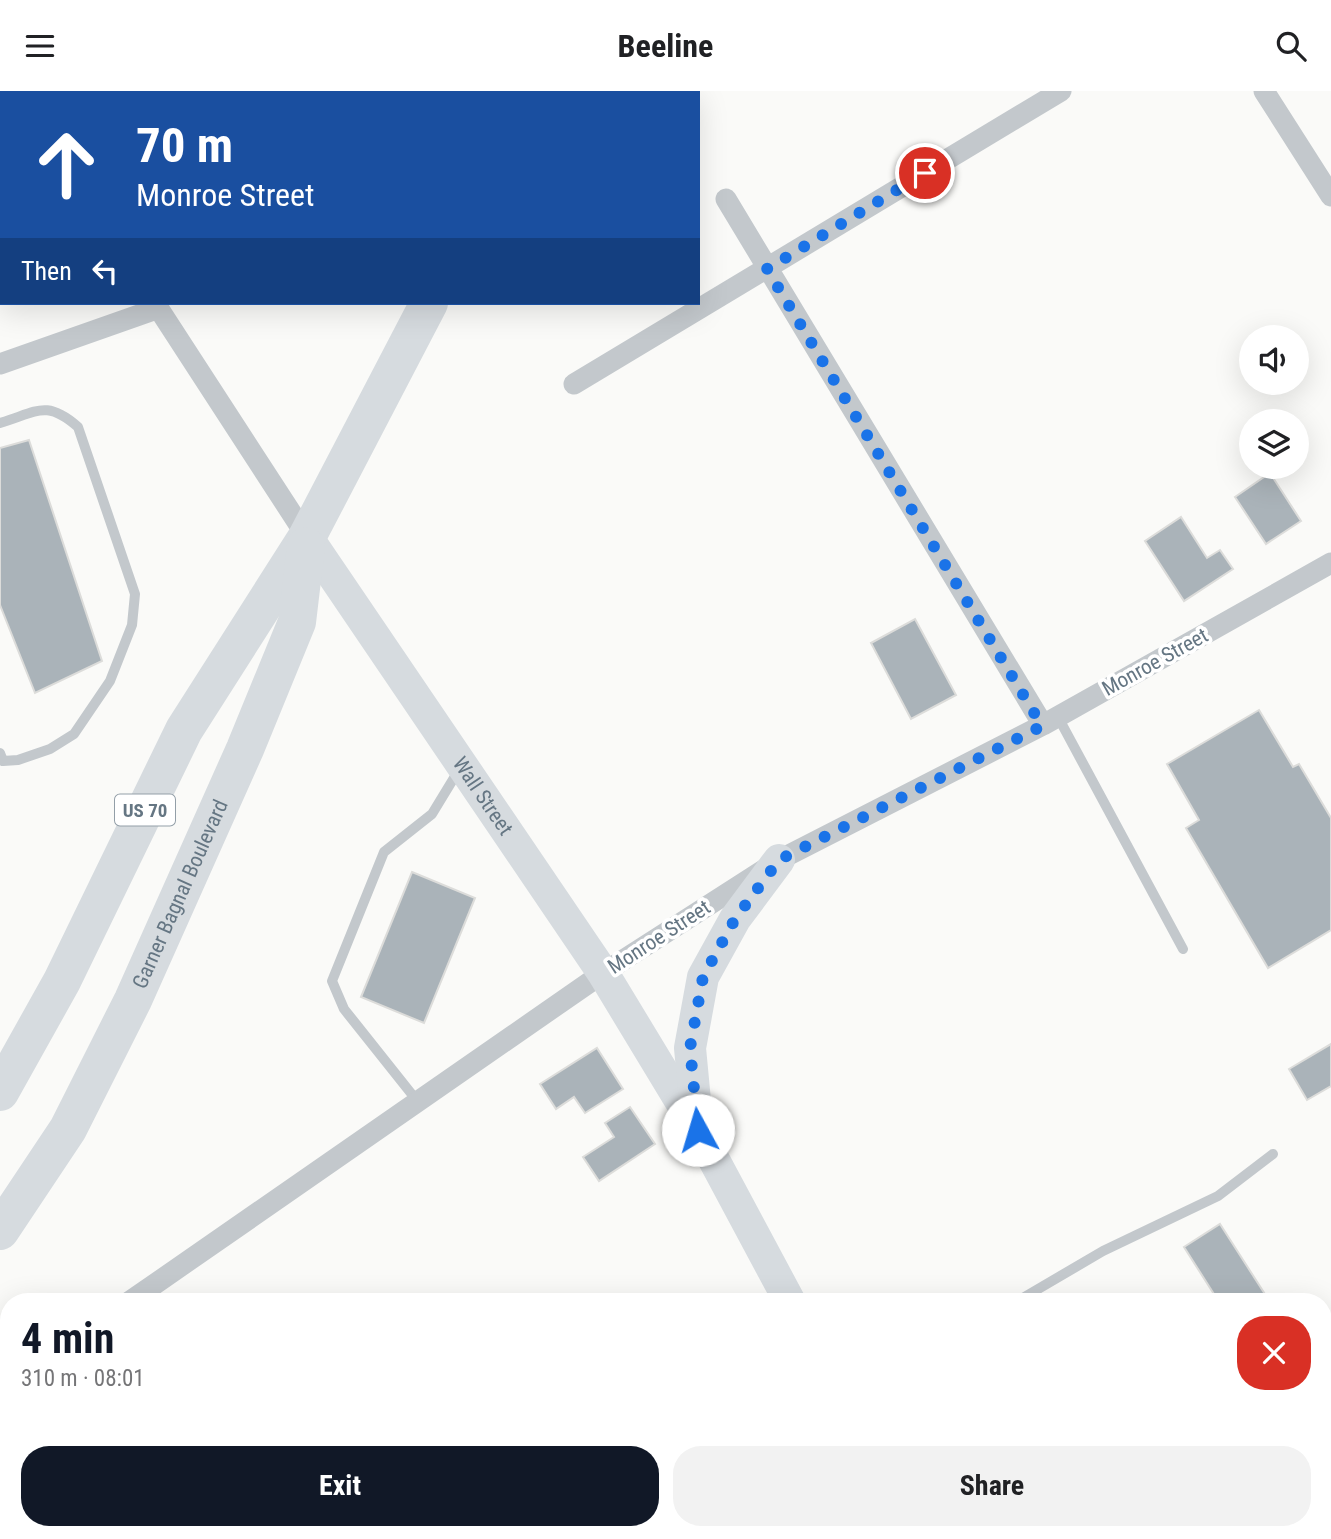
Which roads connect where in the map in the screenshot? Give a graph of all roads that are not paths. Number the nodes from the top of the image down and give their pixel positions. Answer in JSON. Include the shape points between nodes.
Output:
{"nodes":[{"id":1,"x":1061,"y":91,"type":"edge"},
{"id":2,"x":1264,"y":91,"type":"edge"},
{"id":3,"x":1331,"y":196,"type":"edge"},
{"id":4,"x":726,"y":198,"type":"dead end"},
{"id":5,"x":767,"y":269,"type":"junction"},
{"id":6,"x":157,"y":305,"type":"edge"},
{"id":7,"x":428,"y":305,"type":"edge"},
{"id":8,"x":0,"y":364,"type":"edge"},
{"id":9,"x":574,"y":384,"type":"dead end"},
{"id":10,"x":0,"y":423,"type":"edge"},
{"id":11,"x":307,"y":537,"type":"junction"},
{"id":12,"x":1331,"y":563,"type":"edge"},
{"id":13,"x":1050,"y":721,"type":"junction"},
{"id":14,"x":0,"y":753,"type":"edge"},
{"id":15,"x":462,"y":766,"type":"junction"},
{"id":16,"x":779,"y":860,"type":"junction"},
{"id":17,"x":1183,"y":949,"type":"dead end"},
{"id":18,"x":603,"y":973,"type":"junction"},
{"id":19,"x":0,"y":1092,"type":"edge"},
{"id":20,"x":418,"y":1102,"type":"junction"},
{"id":21,"x":698,"y":1130,"type":"junction"},
{"id":22,"x":1273,"y":1154,"type":"dead end"},
{"id":23,"x":0,"y":1231,"type":"edge"},
{"id":24,"x":142,"y":1293,"type":"edge"},
{"id":25,"x":785,"y":1293,"type":"edge"},
{"id":26,"x":1031,"y":1293,"type":"edge"}],
"edges":[{"from":1,"to":5,"type":"street"},
{"from":2,"to":3,"type":"street"},
{"from":4,"to":5,"type":"street"},
{"from":5,"to":9,"type":"street"},
{"from":5,"to":13,"type":"street"},
{"from":6,"to":8,"type":"street"},
{"from":6,"to":11,"type":"street","name":"Wall Street"},
{"from":7,"to":11,"type":"highway","name":"Garner Bagnal Boulevard","number":"US 70"},
{"from":10,"to":14,"type":"lane","via":[[47,409],[59,411],[78,427],[135,594],[132,625],[110,681],[74,734],[18,760],[3,761]]},
{"from":11,"to":15,"type":"street","name":"Wall Street"},
{"from":11,"to":19,"type":"highway","name":"Garner Bagnal Boulevard","number":"US 70","via":[[184,730],[62,981]]},
{"from":11,"to":23,"type":"highway","name":"Garner Bagnal Boulevard","number":"US 70","via":[[297,622],[239,761],[133,1000],[68,1129]]},
{"from":12,"to":13,"type":"street","name":"Monroe Street"},
{"from":13,"to":16,"type":"street","name":"Monroe Street"},
{"from":13,"to":17,"type":"lane"},
{"from":15,"to":18,"type":"street","name":"Wall Street"},
{"from":15,"to":20,"type":"lane","via":[[432,814],[384,852],[332,981],[344,1009]]},
{"from":16,"to":18,"type":"street","name":"Monroe Street"},
{"from":16,"to":21,"type":"street","via":[[735,919],[703,977],[690,1048]]},
{"from":18,"to":20,"type":"street","name":"Monroe Street"},
{"from":18,"to":21,"type":"street","name":"Wall Street"},
{"from":20,"to":24,"type":"street","name":"Monroe Street"},
{"from":21,"to":25,"type":"street","name":"Wall Street"},
{"from":22,"to":26,"type":"lane","via":[[1218,1196],[1103,1251]]}]}
